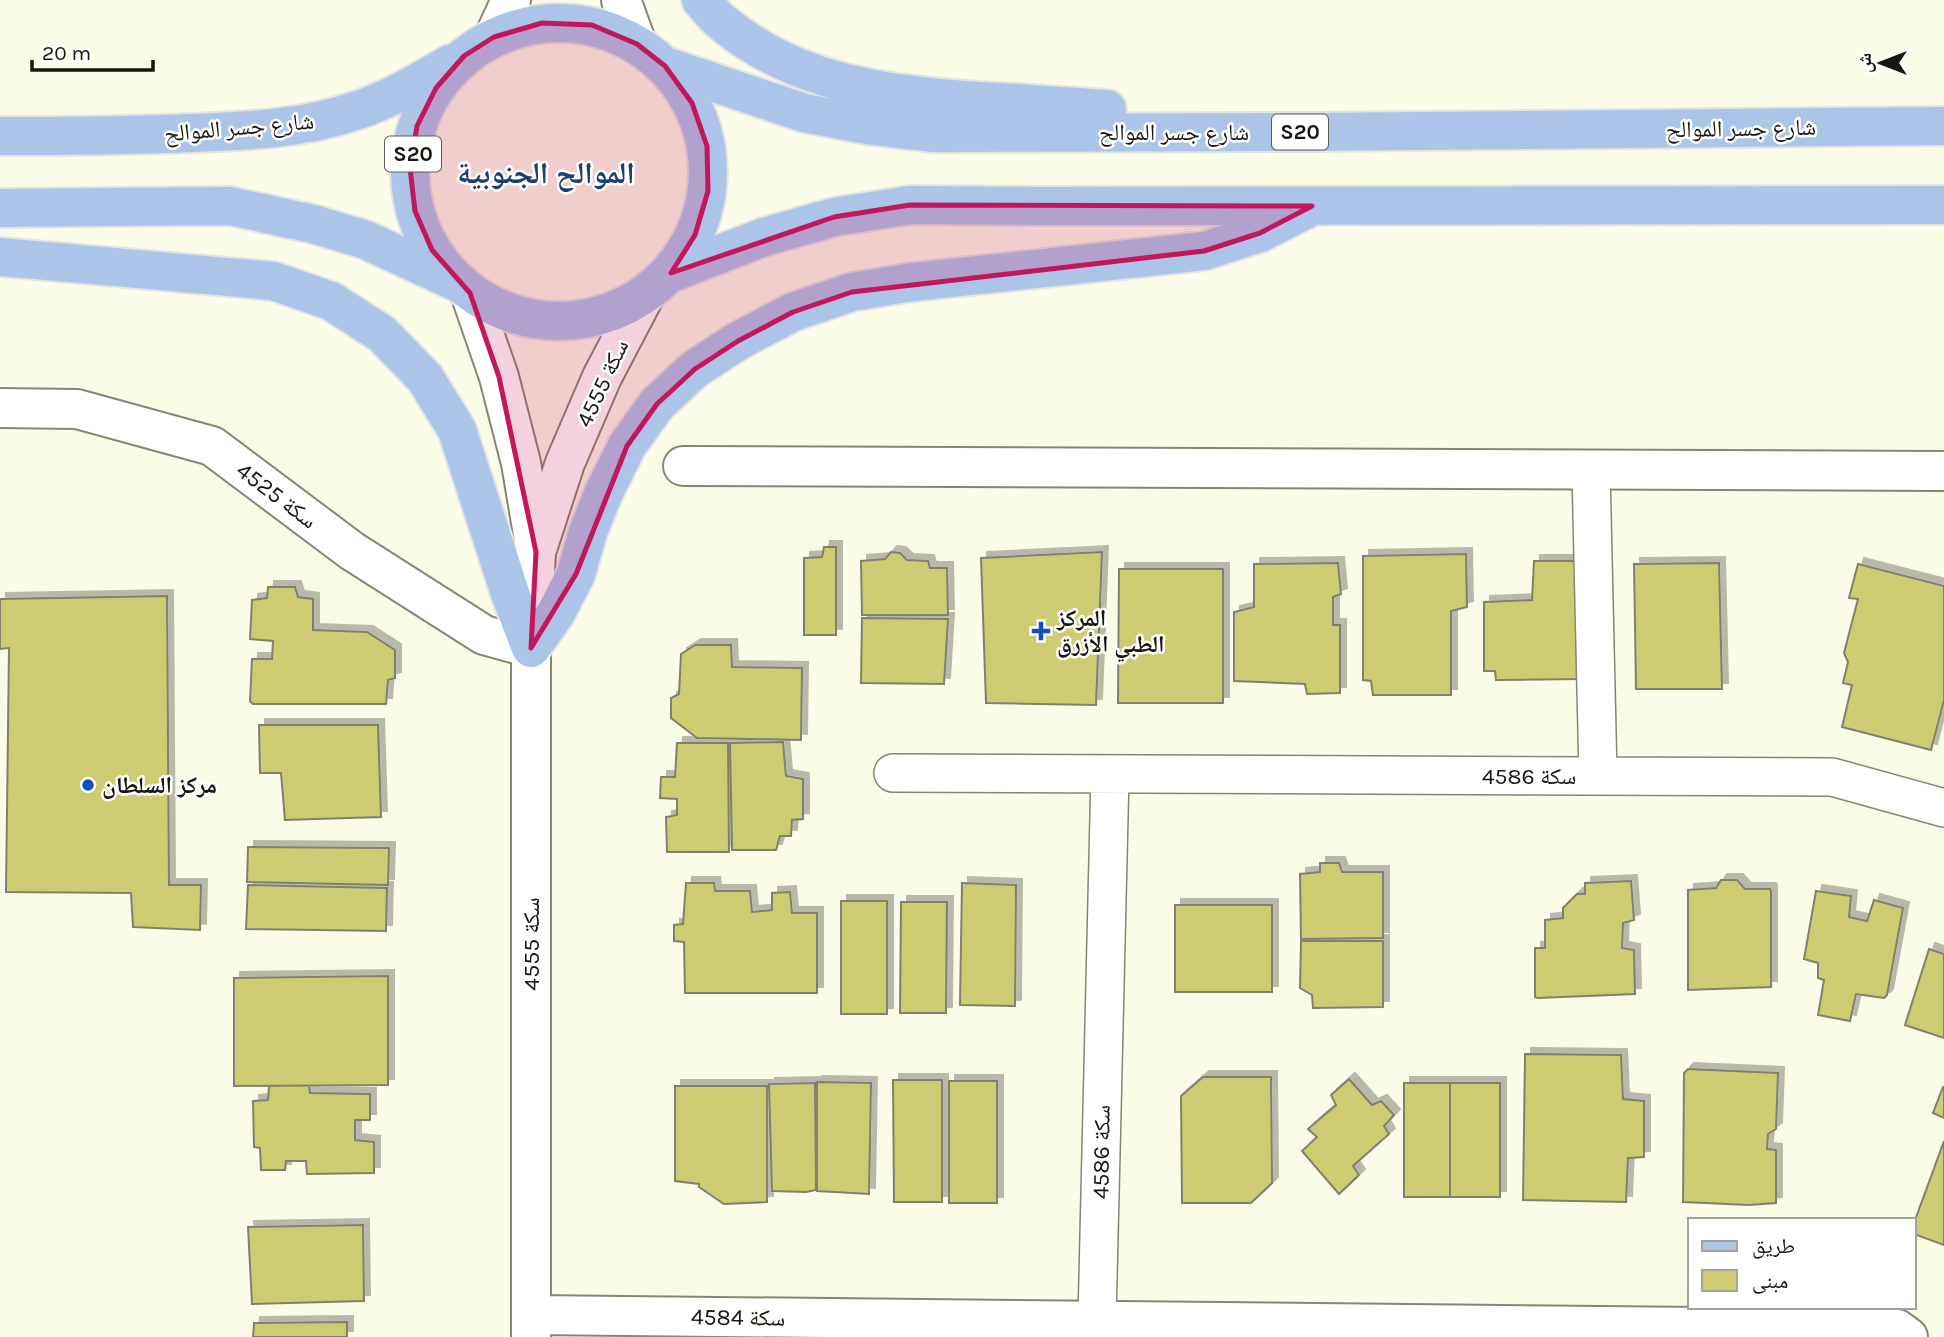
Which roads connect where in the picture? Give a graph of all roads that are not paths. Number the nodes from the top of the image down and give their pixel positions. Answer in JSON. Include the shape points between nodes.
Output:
{"nodes":[{"id":1,"x":511,"y":0,"type":"edge"},
{"id":2,"x":621,"y":0,"type":"edge"},
{"id":3,"x":701,"y":0,"type":"edge"},
{"id":4,"x":479,"y":47,"type":"junction"},
{"id":5,"x":651,"y":55,"type":"junction"},
{"id":6,"x":1944,"y":126,"type":"edge"},
{"id":7,"x":1311,"y":132,"type":"junction"},
{"id":8,"x":0,"y":136,"type":"edge"},
{"id":9,"x":1944,"y":205,"type":"edge"},
{"id":10,"x":1312,"y":206,"type":"junction"},
{"id":11,"x":0,"y":208,"type":"edge"},
{"id":12,"x":0,"y":257,"type":"edge"},
{"id":13,"x":658,"y":284,"type":"junction"},
{"id":14,"x":464,"y":288,"type":"junction"},
{"id":15,"x":0,"y":408,"type":"edge"},
{"id":16,"x":683,"y":466,"type":"dead end"},
{"id":17,"x":1591,"y":470,"type":"junction"},
{"id":18,"x":1944,"y":471,"type":"edge"},
{"id":19,"x":536,"y":552,"type":"junction"},
{"id":20,"x":531,"y":648,"type":"junction"},
{"id":21,"x":892,"y":773,"type":"dead end"},
{"id":22,"x":1110,"y":774,"type":"junction"},
{"id":23,"x":1598,"y":776,"type":"junction"},
{"id":24,"x":1944,"y":808,"type":"edge"},
{"id":25,"x":1097,"y":1320,"type":"junction"},
{"id":26,"x":532,"y":1326,"type":"edge"},
{"id":27,"x":1575,"y":1331,"type":"edge"},
{"id":28,"x":1908,"y":1337,"type":"edge"}],
"edges":[{"from":1,"to":4,"type":"street"},
{"from":2,"to":5,"type":"street"},
{"from":3,"to":7,"type":"main road","via":[[722,23],[777,60],[876,91],[1201,116]]},
{"from":4,"to":5,"type":"main road","number":"S20","via":[[542,23],[592,25]]},
{"from":4,"to":8,"type":"main road","name":"شارع جسر الموالح","number":"S20","via":[[400,93],[315,122],[261,131]]},
{"from":4,"to":14,"type":"main road","number":"S20","via":[[436,88],[417,126],[410,169],[415,211],[427,241]]},
{"from":5,"to":7,"type":"main road","name":"شارع جسر الموالح","number":"S20","via":[[804,113],[932,133]]},
{"from":5,"to":13,"type":"main road","via":[[692,103],[706,146],[708,191],[695,234]]},
{"from":6,"to":7,"type":"main road","name":"شارع جسر الموالح","number":"S20"},
{"from":9,"to":10,"type":"main road","number":"S20"},
{"from":10,"to":13,"type":"main road","number":"S20","via":[[910,205],[834,217],[764,237]]},
{"from":10,"to":20,"type":"main road","via":[[1261,233],[1204,251],[852,292],[793,312],[738,341],[695,369],[657,404],[627,446],[596,512],[576,574]]},
{"from":11,"to":14,"type":"main road","number":"S20","via":[[230,206],[313,223],[366,240]]},
{"from":12,"to":20,"type":"main road","via":[[273,281],[331,301],[382,334],[425,378],[457,430]]},
{"from":13,"to":14,"type":"main road","number":"S20","via":[[604,316],[557,323],[511,315]]},
{"from":13,"to":19,"type":"street","name":"سكة 4555","via":[[602,377],[565,463]]},
{"from":14,"to":19,"type":"street","name":"سكة 4555","via":[[499,377],[521,463]]},
{"from":15,"to":20,"type":"street","name":"سكة 4525","via":[[77,409],[212,446],[352,551],[484,635]]},
{"from":16,"to":17,"type":"street"},
{"from":17,"to":18,"type":"street"},
{"from":17,"to":23,"type":"street"},
{"from":19,"to":20,"type":"street","name":"سكة 4555"},
{"from":20,"to":26,"type":"street","name":"سكة 4555"},
{"from":21,"to":22,"type":"street","name":"سكة 4586"},
{"from":22,"to":23,"type":"street","name":"سكة 4586"},
{"from":22,"to":25,"type":"street","name":"سكة 4586"},
{"from":23,"to":24,"type":"street","name":"سكة 4586","via":[[1832,778]]},
{"from":25,"to":26,"type":"street","name":"سكة 4584"},
{"from":25,"to":27,"type":"street","name":"سكة 4584"},
{"from":27,"to":28,"type":"street","name":"سكة 4584","via":[[1897,1329]]}]}
